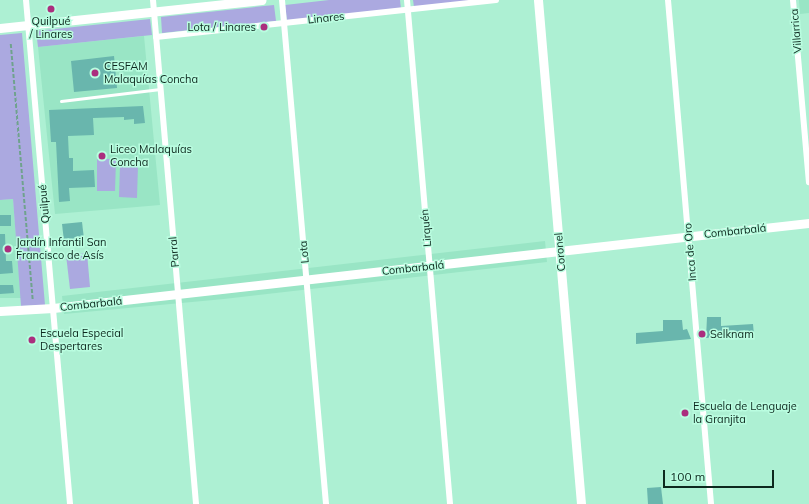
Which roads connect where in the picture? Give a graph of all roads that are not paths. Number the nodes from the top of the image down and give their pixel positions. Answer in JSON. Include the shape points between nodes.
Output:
{"nodes":[{"id":1,"x":26,"y":0,"type":"edge"},
{"id":2,"x":152,"y":0,"type":"edge"},
{"id":3,"x":262,"y":0,"type":"edge"},
{"id":4,"x":282,"y":0,"type":"edge"},
{"id":5,"x":407,"y":0,"type":"edge"},
{"id":6,"x":496,"y":0,"type":"edge"},
{"id":7,"x":538,"y":0,"type":"edge"},
{"id":8,"x":668,"y":0,"type":"edge"},
{"id":9,"x":793,"y":0,"type":"edge"},
{"id":10,"x":408,"y":10,"type":"junction"},
{"id":11,"x":154,"y":12,"type":"junction"},
{"id":12,"x":284,"y":23,"type":"junction"},
{"id":13,"x":28,"y":25,"type":"junction"},
{"id":14,"x":0,"y":28,"type":"edge"},
{"id":15,"x":156,"y":37,"type":"junction"},
{"id":16,"x":160,"y":89,"type":"junction"},
{"id":17,"x":61,"y":101,"type":"dead end"},
{"id":18,"x":809,"y":182,"type":"edge"},
{"id":19,"x":809,"y":223,"type":"edge"},
{"id":20,"x":688,"y":237,"type":"junction"},
{"id":21,"x":559,"y":251,"type":"junction"},
{"id":22,"x":430,"y":266,"type":"junction"},
{"id":23,"x":306,"y":280,"type":"junction"},
{"id":24,"x":178,"y":294,"type":"junction"},
{"id":25,"x":53,"y":308,"type":"junction"},
{"id":26,"x":0,"y":311,"type":"edge"},
{"id":27,"x":18,"y":311,"type":"junction"},
{"id":28,"x":0,"y":316,"type":"edge"},
{"id":29,"x":70,"y":504,"type":"edge"},
{"id":30,"x":196,"y":504,"type":"edge"},
{"id":31,"x":326,"y":504,"type":"edge"},
{"id":32,"x":450,"y":504,"type":"edge"},
{"id":33,"x":581,"y":504,"type":"edge"},
{"id":34,"x":711,"y":504,"type":"edge"}],
"edges":[{"from":1,"to":13,"type":"street","name":"Quilpué"},
{"from":2,"to":11,"type":"street","name":"Parral"},
{"from":3,"to":11,"type":"main road"},
{"from":4,"to":12,"type":"street","name":"Lota"},
{"from":5,"to":10,"type":"street","name":"Lirquén"},
{"from":6,"to":10,"type":"street","name":"Linares"},
{"from":7,"to":21,"type":"main road","name":"Coronel"},
{"from":8,"to":20,"type":"street","name":"Inca de Oro"},
{"from":9,"to":18,"type":"street","name":"Villarrica"},
{"from":10,"to":12,"type":"street","name":"Linares"},
{"from":10,"to":22,"type":"street","name":"Lirquén"},
{"from":11,"to":13,"type":"main road"},
{"from":11,"to":15,"type":"street","name":"Parral"},
{"from":12,"to":15,"type":"street","name":"Linares"},
{"from":12,"to":23,"type":"street","name":"Lota"},
{"from":13,"to":14,"type":"main road"},
{"from":13,"to":25,"type":"street","name":"Quilpué"},
{"from":15,"to":16,"type":"street","name":"Parral"},
{"from":16,"to":17,"type":"lane"},
{"from":16,"to":24,"type":"street","name":"Parral"},
{"from":19,"to":20,"type":"main road","name":"Combarbalá"},
{"from":20,"to":21,"type":"main road","name":"Combarbalá"},
{"from":20,"to":34,"type":"street","name":"Inca de Oro"},
{"from":21,"to":22,"type":"main road","name":"Combarbalá"},
{"from":21,"to":33,"type":"main road","name":"Coronel"},
{"from":22,"to":23,"type":"main road","name":"Combarbalá"},
{"from":22,"to":32,"type":"street","name":"Lirquén"},
{"from":23,"to":24,"type":"main road","name":"Combarbalá"},
{"from":23,"to":31,"type":"street","name":"Lota"},
{"from":24,"to":25,"type":"main road","name":"Combarbalá"},
{"from":24,"to":30,"type":"street","name":"Parral"},
{"from":25,"to":27,"type":"main road","name":"Combarbalá"},
{"from":25,"to":29,"type":"street","name":"Quilpué"},
{"from":26,"to":27,"type":"main road","name":"Combarbalá"},
{"from":27,"to":28,"type":"main road","name":"Combarbalá"}]}
